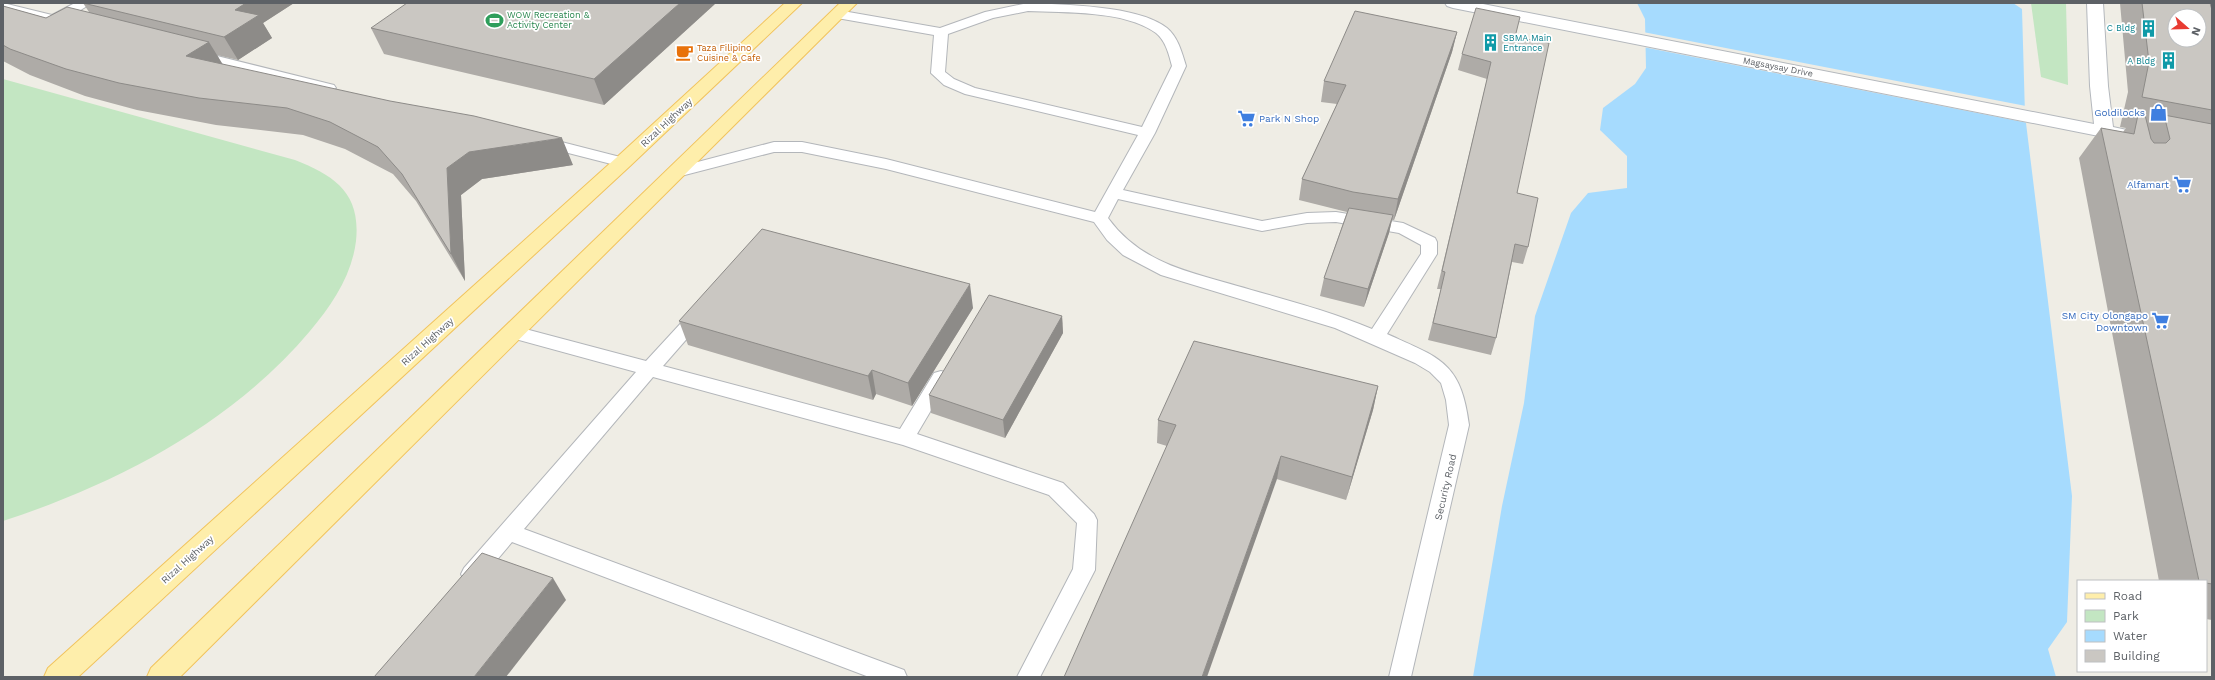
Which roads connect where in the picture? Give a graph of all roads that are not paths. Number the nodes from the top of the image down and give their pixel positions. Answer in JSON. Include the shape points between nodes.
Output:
{"nodes":[{"id":1,"x":85,"y":3,"type":"edge"},
{"id":2,"x":794,"y":3,"type":"edge"},
{"id":3,"x":1453,"y":3,"type":"edge"},
{"id":4,"x":2095,"y":3,"type":"edge"},
{"id":5,"x":3,"y":6,"type":"edge"},
{"id":6,"x":843,"y":9,"type":"edge"},
{"id":7,"x":55,"y":20,"type":"junction"},
{"id":8,"x":86,"y":27,"type":"edge"},
{"id":9,"x":942,"y":32,"type":"junction"},
{"id":10,"x":186,"y":52,"type":"edge"},
{"id":11,"x":341,"y":91,"type":"edge"},
{"id":12,"x":2104,"y":130,"type":"junction"},
{"id":13,"x":1147,"y":133,"type":"junction"},
{"id":14,"x":526,"y":138,"type":"edge"},
{"id":15,"x":2136,"y":142,"type":"edge"},
{"id":16,"x":623,"y":162,"type":"junction"},
{"id":17,"x":677,"y":172,"type":"junction"},
{"id":18,"x":1114,"y":193,"type":"junction"},
{"id":19,"x":1100,"y":218,"type":"junction"},
{"id":20,"x":713,"y":300,"type":"edge"},
{"id":21,"x":514,"y":332,"type":"junction"},
{"id":22,"x":1376,"y":337,"type":"junction"},
{"id":23,"x":949,"y":365,"type":"edge"},
{"id":24,"x":649,"y":369,"type":"junction"},
{"id":25,"x":905,"y":438,"type":"junction"},
{"id":26,"x":509,"y":532,"type":"junction"},
{"id":27,"x":458,"y":590,"type":"edge"},
{"id":28,"x":58,"y":677,"type":"edge"},
{"id":29,"x":161,"y":677,"type":"edge"},
{"id":30,"x":896,"y":677,"type":"edge"},
{"id":31,"x":1028,"y":677,"type":"edge"},
{"id":32,"x":1400,"y":677,"type":"edge"}],
"edges":[{"from":1,"to":7,"type":"lane"},
{"from":2,"to":16,"type":"main road","name":"Rizal Highway"},
{"from":3,"to":12,"type":"main road","name":"Magsaysay Drive"},
{"from":4,"to":12,"type":"main road"},
{"from":5,"to":7,"type":"lane"},
{"from":6,"to":9,"type":"lane"},
{"from":6,"to":17,"type":"main road"},
{"from":7,"to":8,"type":"lane"},
{"from":9,"to":13,"type":"lane","via":[[938,73],[949,82],[970,91]]},
{"from":9,"to":13,"type":"lane","via":[[990,15],[1028,7],[1096,10],[1140,20],[1157,28],[1174,48],[1179,66]]},
{"from":10,"to":11,"type":"lane"},
{"from":12,"to":15,"type":"main road","name":"Magsaysay Drive"},
{"from":13,"to":18,"type":"lane"},
{"from":14,"to":16,"type":"lane"},
{"from":16,"to":28,"type":"main road","name":"Rizal Highway"},
{"from":17,"to":19,"type":"lane","via":[[774,147],[802,147],[886,164]]},
{"from":17,"to":21,"type":"main road"},
{"from":18,"to":19,"type":"lane"},
{"from":18,"to":22,"type":"lane","via":[[1262,226],[1307,218],[1336,217],[1403,228],[1416,234],[1429,242],[1429,254]]},
{"from":19,"to":22,"type":"lane","name":"Security Road","via":[[1108,233],[1120,244],[1145,261],[1169,272]]},
{"from":20,"to":24,"type":"lane"},
{"from":21,"to":24,"type":"lane"},
{"from":21,"to":29,"type":"main road"},
{"from":22,"to":32,"type":"lane","name":"Security Road","via":[[1418,356],[1445,375],[1456,399],[1459,425]]},
{"from":23,"to":25,"type":"lane"},
{"from":24,"to":25,"type":"lane"},
{"from":24,"to":26,"type":"lane"},
{"from":25,"to":31,"type":"lane","via":[[1056,489],[1087,520],[1084,570]]},
{"from":26,"to":27,"type":"lane"},
{"from":26,"to":30,"type":"lane"}]}
